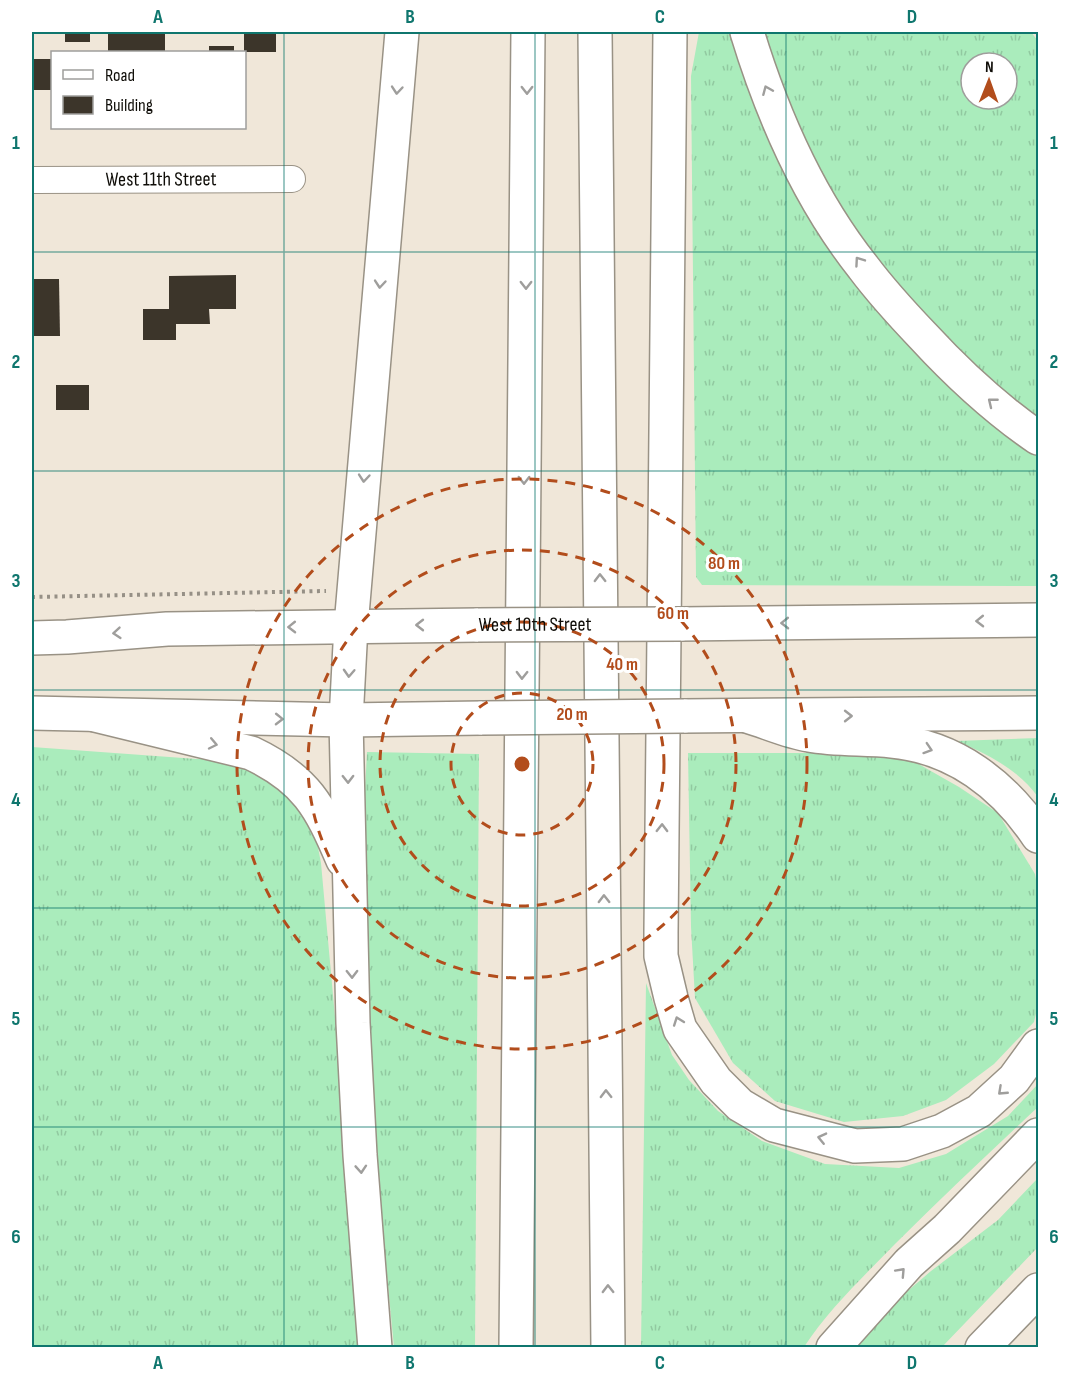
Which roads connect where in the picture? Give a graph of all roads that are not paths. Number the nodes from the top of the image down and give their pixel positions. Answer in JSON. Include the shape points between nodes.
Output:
{"nodes":[{"id":1,"x":402,"y":32,"type":"edge"},
{"id":2,"x":528,"y":32,"type":"edge"},
{"id":3,"x":594,"y":32,"type":"edge"},
{"id":4,"x":670,"y":32,"type":"edge"},
{"id":5,"x":747,"y":32,"type":"edge"},
{"id":6,"x":292,"y":179,"type":"dead end"},
{"id":7,"x":32,"y":180,"type":"edge"},
{"id":8,"x":1038,"y":438,"type":"edge"},
{"id":9,"x":1038,"y":620,"type":"edge"},
{"id":10,"x":351,"y":626,"type":"junction"},
{"id":11,"x":32,"y":638,"type":"edge"},
{"id":12,"x":32,"y":713,"type":"edge"},
{"id":13,"x":1038,"y":713,"type":"edge"},
{"id":14,"x":95,"y":715,"type":"junction"},
{"id":15,"x":747,"y":716,"type":"junction"},
{"id":16,"x":346,"y":720,"type":"junction"},
{"id":17,"x":1038,"y":836,"type":"edge"},
{"id":18,"x":350,"y":877,"type":"junction"},
{"id":19,"x":1038,"y":1046,"type":"edge"},
{"id":20,"x":1038,"y":1135,"type":"edge"},
{"id":21,"x":1038,"y":1290,"type":"edge"},
{"id":22,"x":375,"y":1347,"type":"edge"},
{"id":23,"x":516,"y":1347,"type":"edge"},
{"id":24,"x":608,"y":1347,"type":"edge"},
{"id":25,"x":833,"y":1347,"type":"edge"},
{"id":26,"x":982,"y":1347,"type":"edge"}],
"edges":[{"from":1,"to":10,"type":"main road","one_way":true},
{"from":2,"to":23,"type":"main road","one_way":true},
{"from":24,"to":3,"type":"main road","one_way":true},
{"from":19,"to":4,"type":"main road","one_way":true,"via":[[1014,1079],[970,1116],[942,1131],[903,1144],[855,1146],[774,1125],[740,1105],[716,1081],[680,1029],[670,998],[661,932]]},
{"from":8,"to":5,"type":"main road","one_way":true,"via":[[977,390],[937,351],[862,266],[804,173],[758,70]]},
{"from":6,"to":7,"type":"street","name":"West 11th Street"},
{"from":9,"to":10,"type":"main road","name":"West 10th Street","one_way":true,"bridge":true},
{"from":10,"to":11,"type":"main road","name":"West 10th Street","one_way":true,"via":[[167,629]]},
{"from":10,"to":16,"type":"main road","one_way":true},
{"from":12,"to":14,"type":"main road"},
{"from":15,"to":13,"type":"main road","one_way":true},
{"from":14,"to":16,"type":"main road","one_way":true},
{"from":14,"to":18,"type":"main road","one_way":true,"via":[[250,753],[274,764],[306,790],[327,821]]},
{"from":15,"to":16,"type":"main road","bridge":true},
{"from":15,"to":17,"type":"main road","one_way":true,"via":[[808,735],[893,741],[929,748],[968,766],[1008,796]]},
{"from":16,"to":18,"type":"main road","one_way":true},
{"from":18,"to":22,"type":"main road","one_way":true,"via":[[360,1155]]},
{"from":25,"to":20,"type":"main road","one_way":true,"via":[[909,1263]]},
{"from":21,"to":26,"type":"main road"}]}
